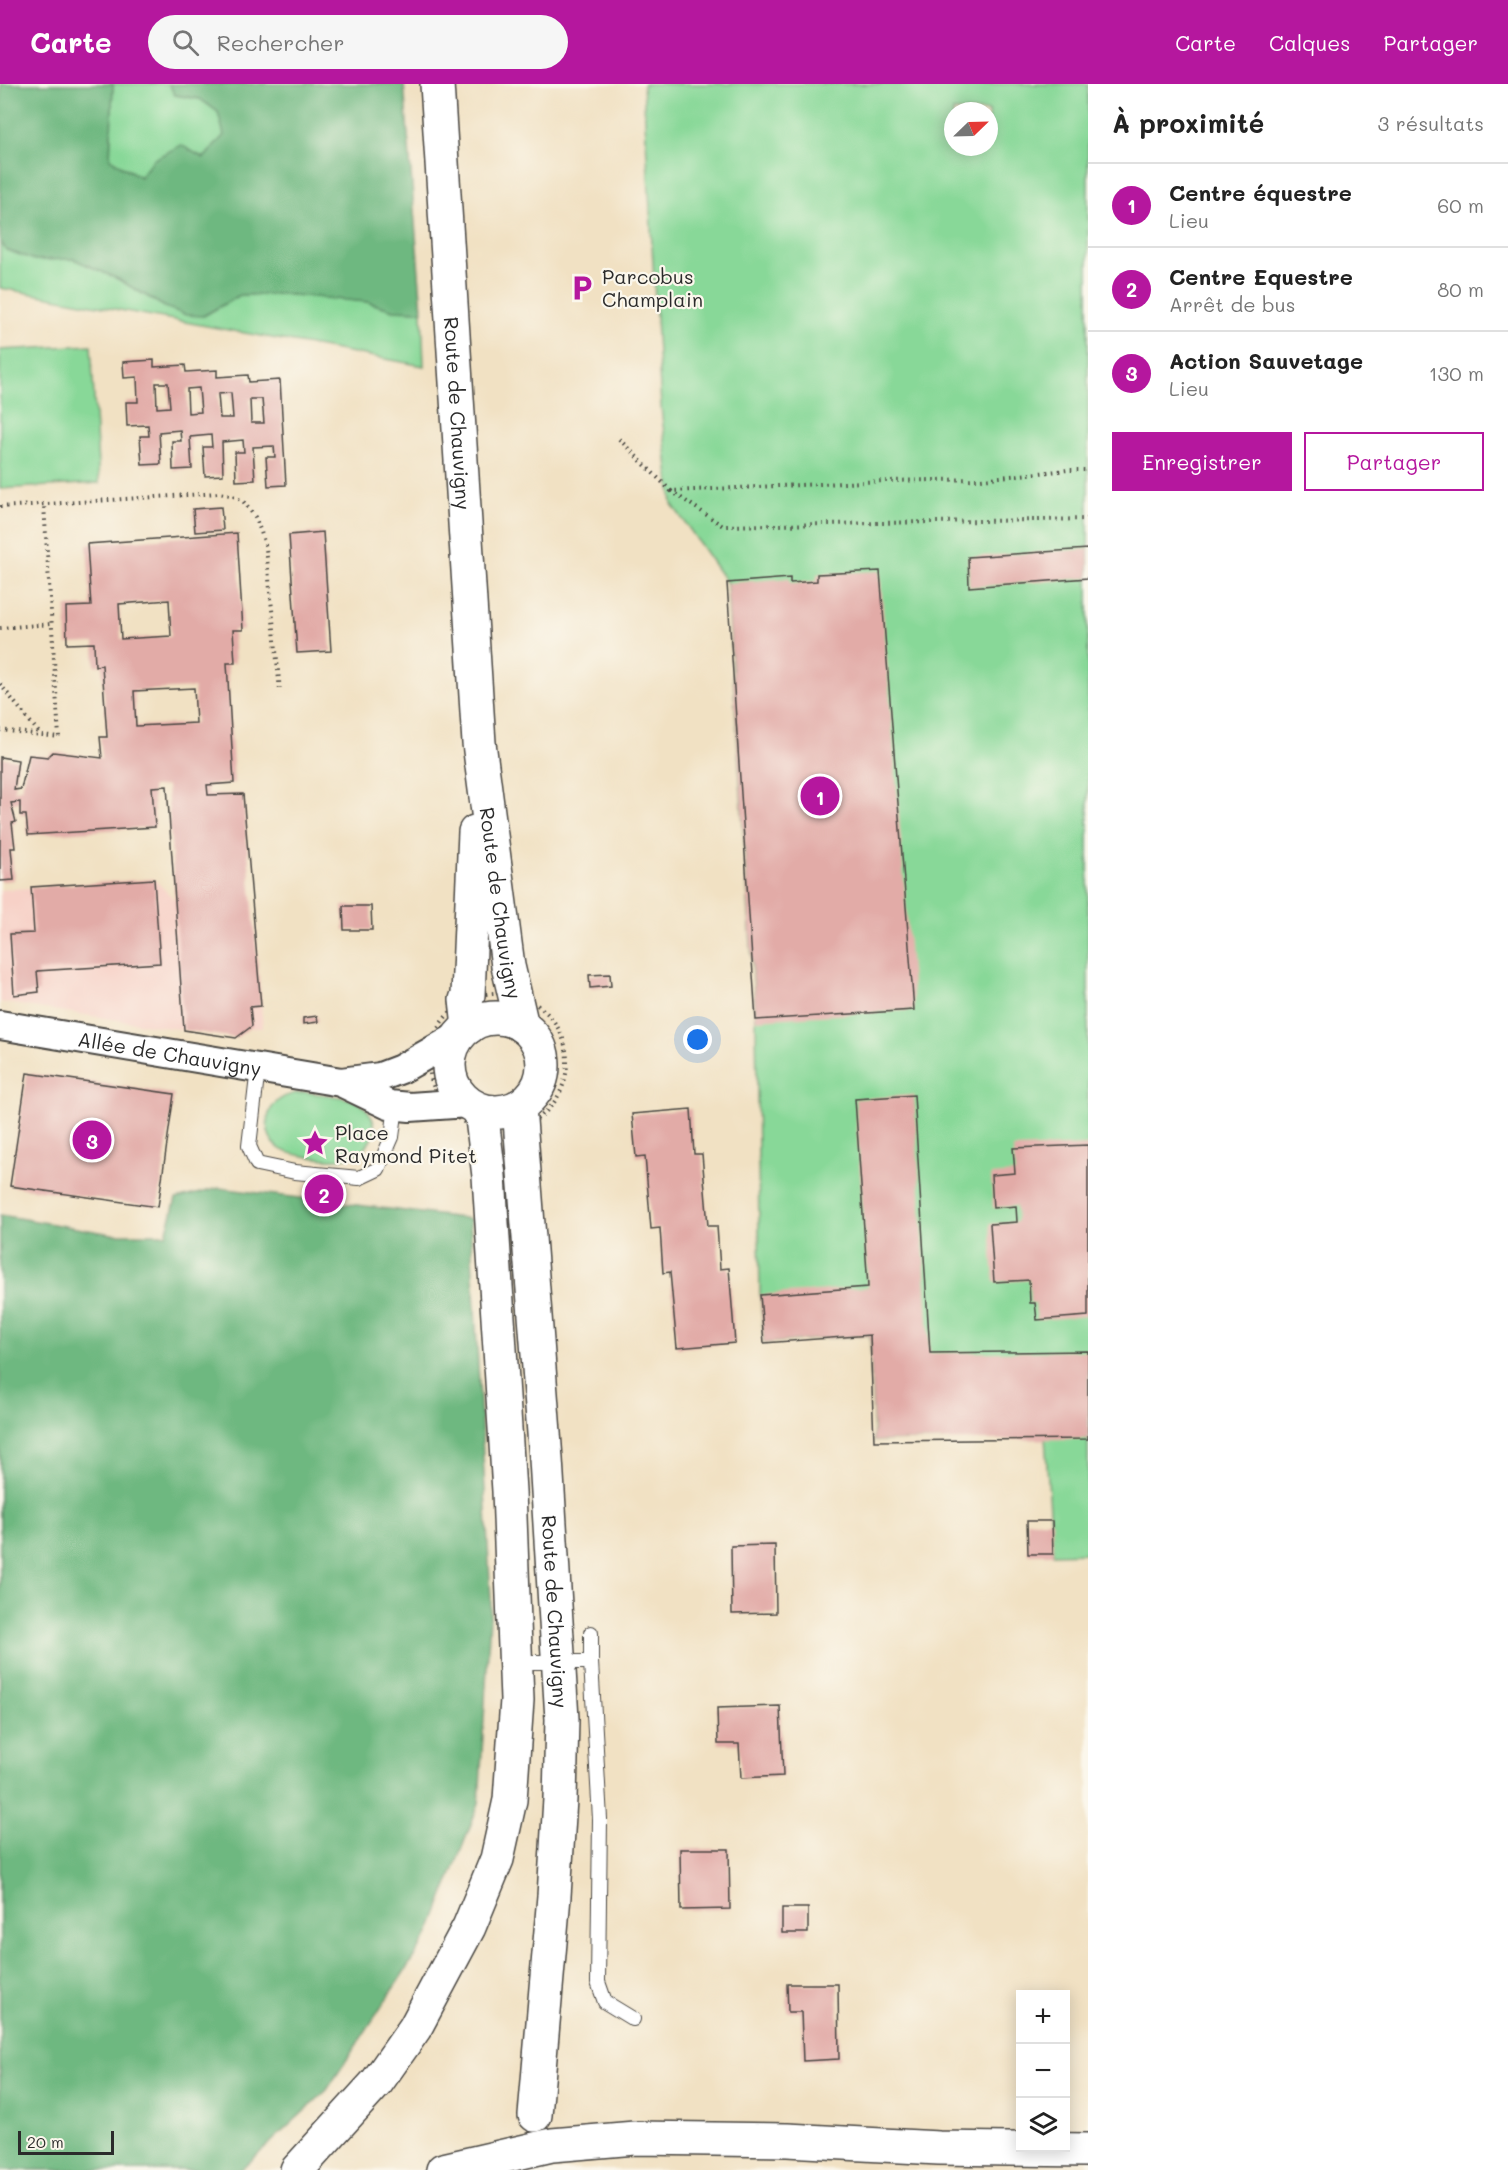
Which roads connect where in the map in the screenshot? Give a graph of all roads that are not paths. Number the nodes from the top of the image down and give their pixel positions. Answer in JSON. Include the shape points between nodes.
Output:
{"nodes":[{"id":1,"x":437,"y":84,"type":"edge"},
{"id":2,"x":479,"y":743,"type":"junction"},
{"id":3,"x":518,"y":1010,"type":"junction"},
{"id":4,"x":465,"y":1021,"type":"junction"},
{"id":5,"x":0,"y":1025,"type":"edge"},
{"id":6,"x":258,"y":1068,"type":"junction"},
{"id":7,"x":341,"y":1082,"type":"junction"},
{"id":8,"x":396,"y":1106,"type":"junction"},
{"id":9,"x":469,"y":1112,"type":"junction"},
{"id":10,"x":520,"y":1117,"type":"junction"},
{"id":11,"x":591,"y":1633,"type":"dead end"},
{"id":12,"x":516,"y":1662,"type":"junction"},
{"id":13,"x":576,"y":1662,"type":"junction"},
{"id":14,"x":633,"y":2019,"type":"dead end"},
{"id":15,"x":535,"y":2115,"type":"dead end"},
{"id":16,"x":1088,"y":2150,"type":"edge"},
{"id":17,"x":297,"y":2170,"type":"edge"},
{"id":18,"x":442,"y":2170,"type":"edge"}],
"edges":[{"from":1,"to":2,"type":"main road","name":"Route de Chauvigny"},
{"from":2,"to":3,"type":"main road","name":"Route de Chauvigny","via":[[508,966]]},
{"from":2,"to":4,"type":"main road","name":"Route de Chauvigny"},
{"from":3,"to":4,"type":"main road","via":[[509,1020]]},
{"from":3,"to":10,"type":"main road","via":[[538,1044],[543,1065],[538,1086]]},
{"from":4,"to":7,"type":"street","name":"Allée de Chauvigny","via":[[429,1052],[401,1069],[380,1077]]},
{"from":4,"to":9,"type":"main road","via":[[451,1053],[450,1071]]},
{"from":5,"to":6,"type":"street","name":"Allée de Chauvigny"},
{"from":6,"to":7,"type":"street","name":"Allée de Chauvigny"},
{"from":6,"to":8,"type":"lane","via":[[249,1146],[257,1164],[359,1178],[378,1169],[392,1137]]},
{"from":7,"to":8,"type":"street","name":"Allée de Chauvigny"},
{"from":8,"to":9,"type":"street","name":"Allée de Chauvigny"},
{"from":9,"to":10,"type":"main road","via":[[501,1112]]},
{"from":9,"to":12,"type":"main road","name":"Route de Chauvigny","via":[[489,1176]]},
{"from":10,"to":13,"type":"main road","name":"Route de Chauvigny"},
{"from":11,"to":13,"type":"lane"},
{"from":12,"to":13,"type":"lane"},
{"from":12,"to":17,"type":"main road","name":"Route de Chauvigny","via":[[518,1700],[510,1800],[496,1859],[469,1927],[415,2028],[377,2082]]},
{"from":13,"to":14,"type":"lane","via":[[600,1820],[598,1982],[605,2002]]},
{"from":13,"to":15,"type":"main road","name":"Route de Chauvigny","via":[[562,1719],[554,1896]]},
{"from":16,"to":18,"type":"main road","via":[[635,2138],[552,2145]]}]}
